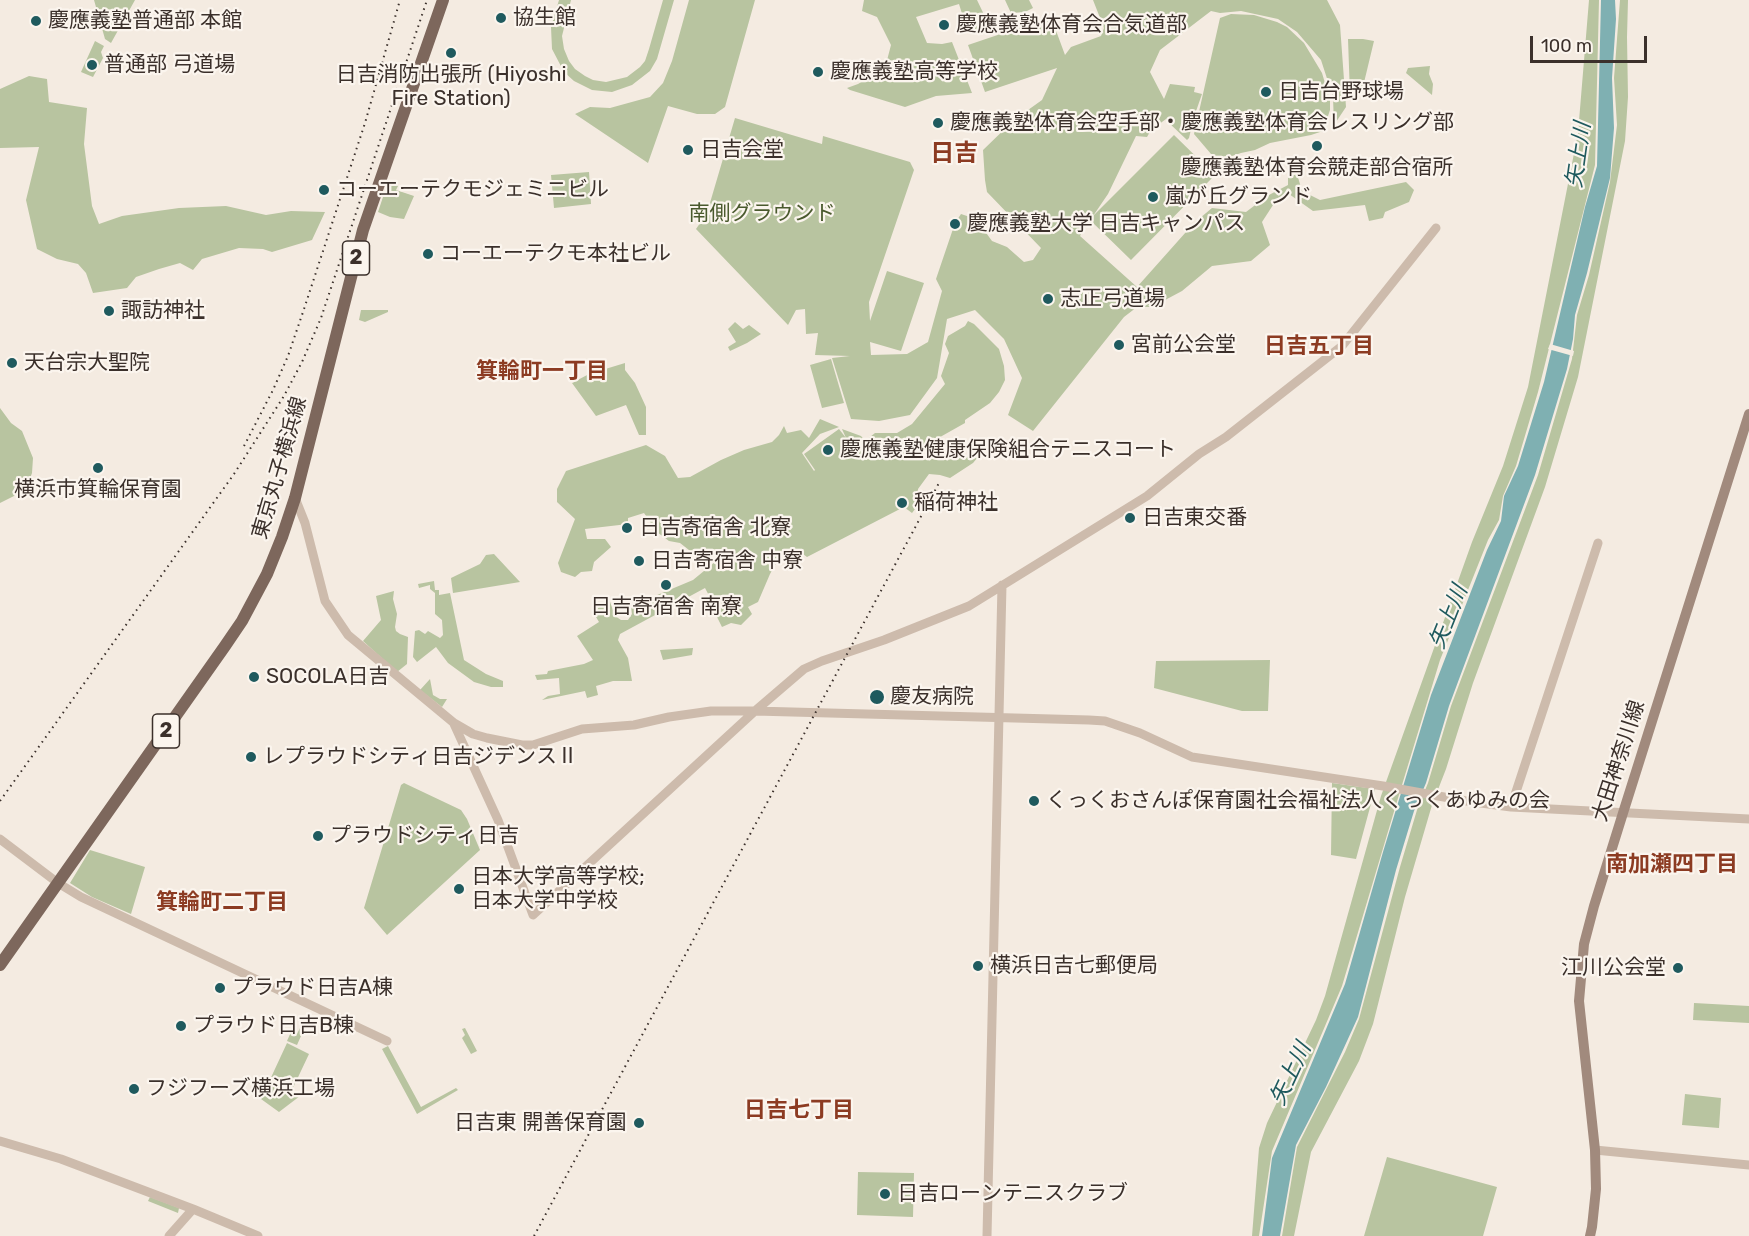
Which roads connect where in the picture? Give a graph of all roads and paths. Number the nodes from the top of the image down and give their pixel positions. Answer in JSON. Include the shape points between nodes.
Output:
{"nodes":[{"id":1,"x":443,"y":0,"type":"edge"},
{"id":2,"x":448,"y":0,"type":"edge"},
{"id":3,"x":435,"y":23,"type":"junction"},
{"id":4,"x":1436,"y":228,"type":"dead end"},
{"id":5,"x":1749,"y":414,"type":"edge"},
{"id":6,"x":295,"y":498,"type":"junction"},
{"id":7,"x":1598,"y":543,"type":"dead end"},
{"id":8,"x":1002,"y":585,"type":"junction"},
{"id":9,"x":755,"y":711,"type":"junction"},
{"id":10,"x":999,"y":717,"type":"junction"},
{"id":11,"x":454,"y":723,"type":"junction"},
{"id":12,"x":1511,"y":807,"type":"junction"},
{"id":13,"x":1623,"y":813,"type":"junction"},
{"id":14,"x":1749,"y":819,"type":"edge"},
{"id":15,"x":0,"y":839,"type":"edge"},
{"id":16,"x":58,"y":883,"type":"junction"},
{"id":17,"x":0,"y":965,"type":"edge"},
{"id":18,"x":387,"y":1041,"type":"dead end"},
{"id":19,"x":0,"y":1141,"type":"edge"},
{"id":20,"x":1595,"y":1150,"type":"junction"},
{"id":21,"x":1749,"y":1166,"type":"edge"},
{"id":22,"x":193,"y":1209,"type":"junction"},
{"id":23,"x":169,"y":1236,"type":"edge"},
{"id":24,"x":258,"y":1236,"type":"edge"},
{"id":25,"x":987,"y":1236,"type":"edge"},
{"id":26,"x":1590,"y":1236,"type":"edge"}],
"edges":[{"from":1,"to":3,"type":"main road","name":"東京丸子横浜線","number":"2"},
{"from":2,"to":3,"type":"main road","name":"東京丸子横浜線","number":"2"},
{"from":3,"to":6,"type":"main road","name":"東京丸子横浜線","number":"2","via":[[363,230]]},
{"from":4,"to":8,"type":"street","via":[[1342,346],[1147,496]]},
{"from":5,"to":13,"type":"main road","name":"大田神奈川線"},
{"from":6,"to":11,"type":"street","via":[[325,601],[340,625]]},
{"from":6,"to":16,"type":"main road","name":"東京丸子横浜線","number":"2","via":[[274,556],[242,621]]},
{"from":7,"to":12,"type":"street"},
{"from":8,"to":9,"type":"street","via":[[969,606],[804,669]]},
{"from":8,"to":10,"type":"street"},
{"from":9,"to":10,"type":"street"},
{"from":9,"to":11,"type":"street","via":[[701,712],[634,725],[582,729],[533,745],[476,735]]},
{"from":9,"to":11,"type":"street","via":[[533,915],[498,820]]},
{"from":10,"to":12,"type":"street","via":[[1105,721],[1192,757]]},
{"from":10,"to":25,"type":"street"},
{"from":12,"to":13,"type":"street"},
{"from":13,"to":14,"type":"street"},
{"from":13,"to":20,"type":"main road","name":"大田神奈川線","via":[[1584,944],[1581,971],[1581,1036]]},
{"from":15,"to":16,"type":"street"},
{"from":16,"to":17,"type":"main road","name":"東京丸子横浜線","number":"2"},
{"from":16,"to":18,"type":"street"},
{"from":19,"to":22,"type":"street","via":[[59,1158]]},
{"from":20,"to":21,"type":"street"},
{"from":20,"to":26,"type":"main road","name":"大田神奈川線","via":[[1596,1189]]},
{"from":22,"to":23,"type":"street"},
{"from":22,"to":24,"type":"street"}]}
